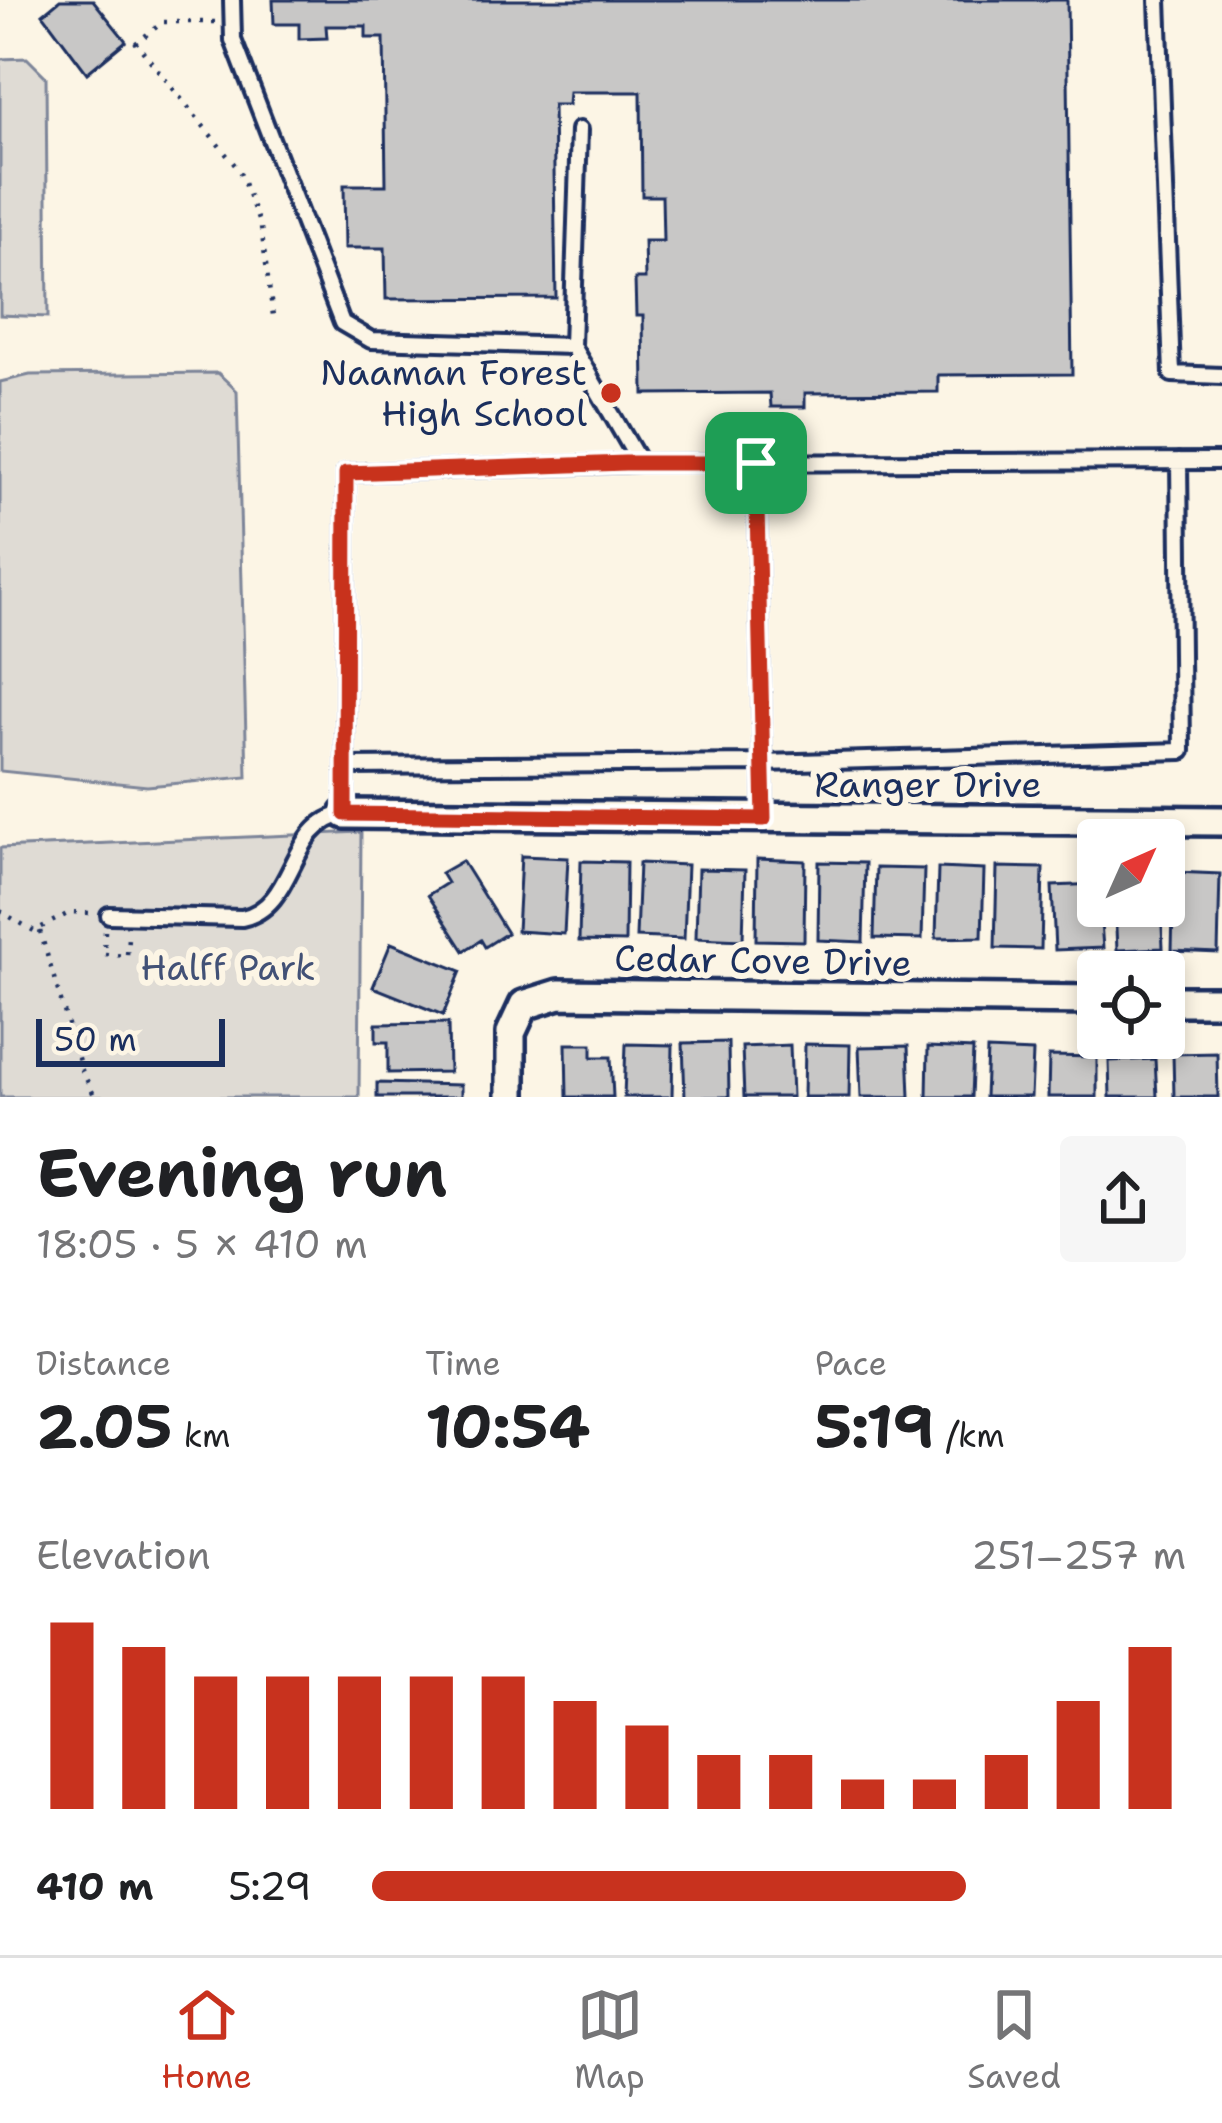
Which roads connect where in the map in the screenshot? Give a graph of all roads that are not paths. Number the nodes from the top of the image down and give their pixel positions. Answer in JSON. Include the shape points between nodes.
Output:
{"nodes":[{"id":1,"x":232,"y":0,"type":"edge"},
{"id":2,"x":1158,"y":0,"type":"edge"},
{"id":3,"x":579,"y":130,"type":"dead end"},
{"id":4,"x":572,"y":346,"type":"junction"},
{"id":5,"x":1222,"y":376,"type":"edge"},
{"id":6,"x":1179,"y":461,"type":"junction"},
{"id":7,"x":1222,"y":461,"type":"edge"},
{"id":8,"x":640,"y":463,"type":"junction"},
{"id":9,"x":756,"y":463,"type":"junction"},
{"id":10,"x":764,"y":763,"type":"junction"},
{"id":11,"x":345,"y":766,"type":"junction"},
{"id":12,"x":345,"y":814,"type":"junction"},
{"id":13,"x":764,"y":819,"type":"junction"},
{"id":14,"x":1222,"y":821,"type":"edge"},
{"id":15,"x":107,"y":915,"type":"road end"},
{"id":16,"x":1077,"y":1000,"type":"edge"},
{"id":17,"x":1185,"y":1001,"type":"edge"},
{"id":18,"x":1222,"y":1001,"type":"edge"},
{"id":19,"x":512,"y":1097,"type":"edge"}],
"edges":[{"from":1,"to":4,"type":"lane","via":[[233,40],[342,323],[371,340]]},
{"from":2,"to":5,"type":"lane","via":[[1172,374]]},
{"from":3,"to":4,"type":"lane"},
{"from":4,"to":8,"type":"lane"},
{"from":6,"to":7,"type":"lane"},
{"from":6,"to":9,"type":"lane"},
{"from":6,"to":10,"type":"lane","via":[[1182,751]]},
{"from":8,"to":9,"type":"lane"},
{"from":8,"to":11,"type":"lane","via":[[346,473]]},
{"from":9,"to":10,"type":"lane"},
{"from":10,"to":11,"type":"lane"},
{"from":10,"to":13,"type":"lane"},
{"from":11,"to":12,"type":"lane"},
{"from":12,"to":13,"type":"street","name":"Ranger Drive"},
{"from":12,"to":15,"type":"lane","via":[[314,828],[259,915]]},
{"from":13,"to":14,"type":"street","name":"Ranger Drive"},
{"from":16,"to":19,"type":"street","name":"Cedar Cove Drive","via":[[559,994],[524,1005],[511,1033]]},
{"from":17,"to":18,"type":"street"}]}
